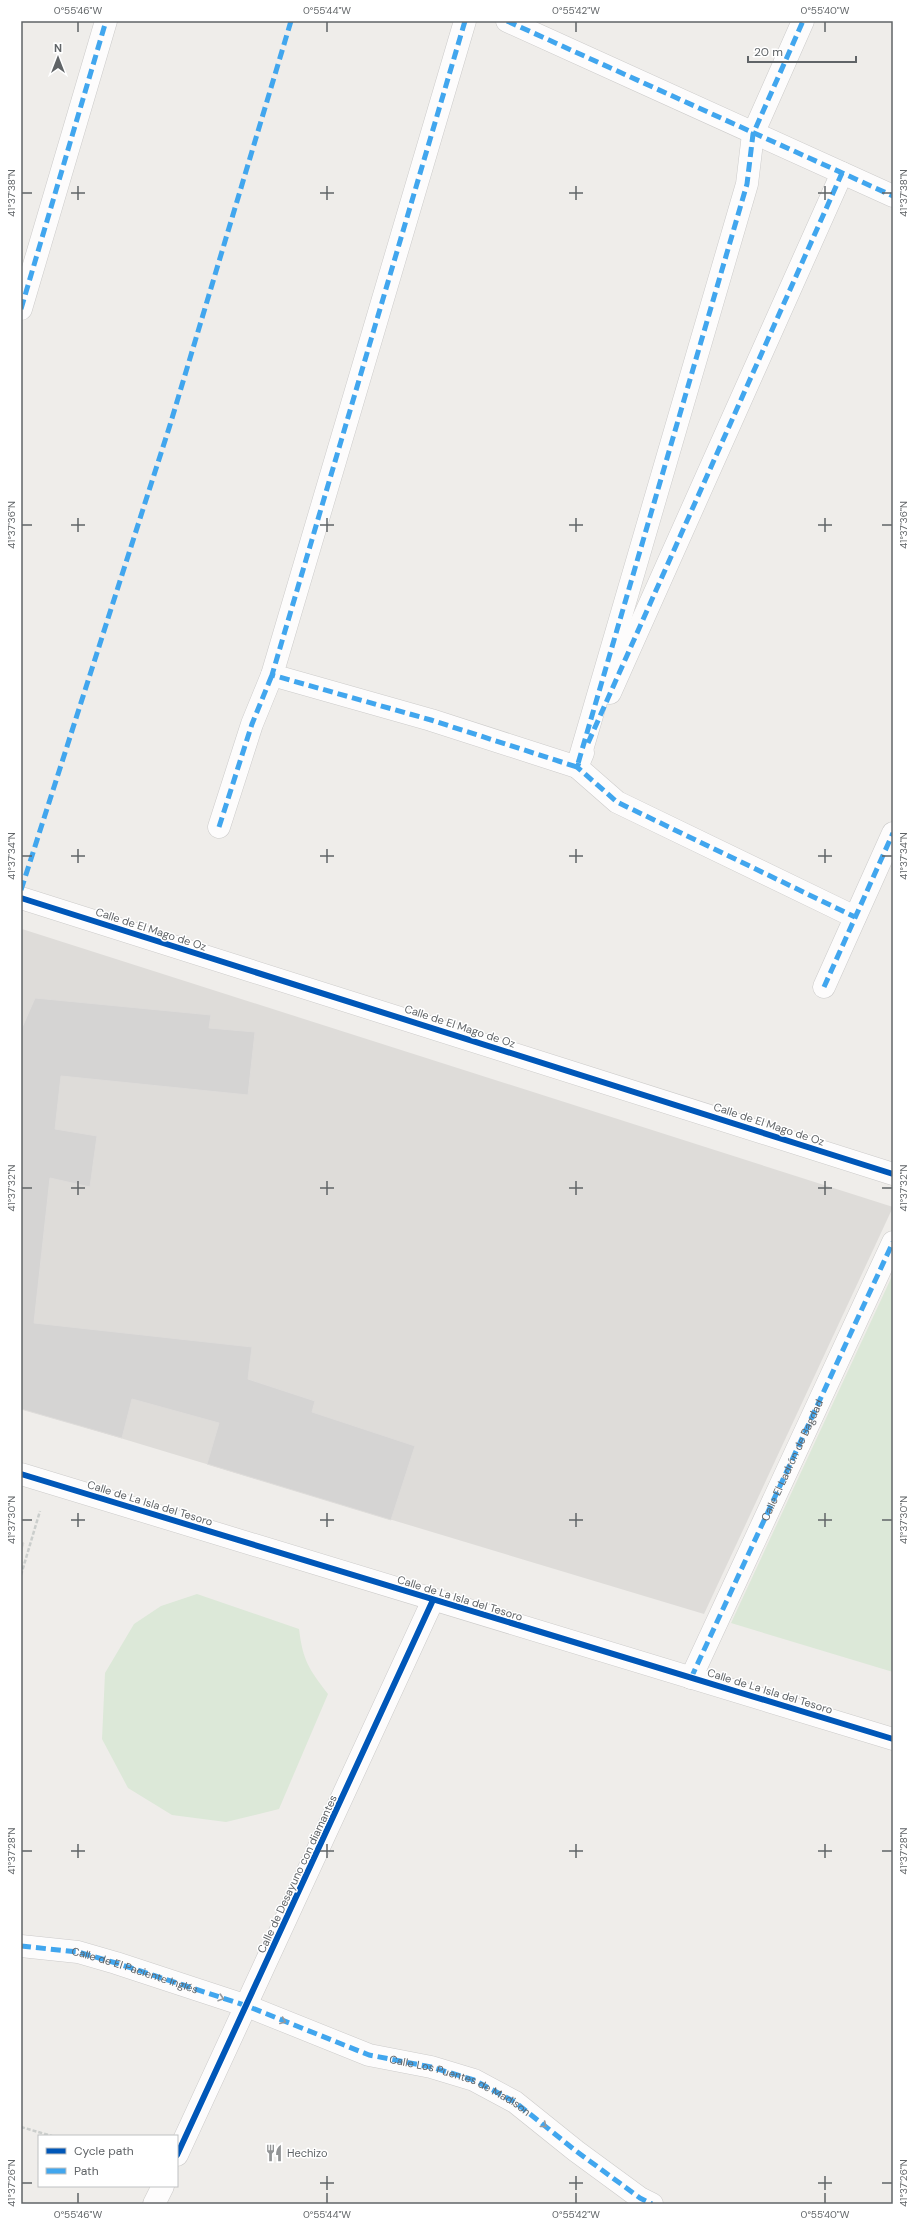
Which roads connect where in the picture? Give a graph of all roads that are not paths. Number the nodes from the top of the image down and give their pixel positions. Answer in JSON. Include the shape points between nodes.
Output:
{"nodes":[{"id":1,"x":106,"y":21,"type":"edge"},
{"id":2,"x":465,"y":21,"type":"edge"},
{"id":3,"x":507,"y":21,"type":"edge"},
{"id":4,"x":803,"y":21,"type":"edge"},
{"id":5,"x":753,"y":134,"type":"junction"},
{"id":6,"x":842,"y":173,"type":"junction"},
{"id":7,"x":893,"y":196,"type":"edge"},
{"id":8,"x":21,"y":309,"type":"edge"},
{"id":9,"x":272,"y":676,"type":"junction"},
{"id":10,"x":577,"y":767,"type":"junction"},
{"id":11,"x":219,"y":826,"type":"dead end"},
{"id":12,"x":893,"y":833,"type":"edge"},
{"id":13,"x":21,"y":898,"type":"edge"},
{"id":14,"x":855,"y":917,"type":"junction"},
{"id":15,"x":824,"y":987,"type":"dead end"},
{"id":16,"x":893,"y":1174,"type":"edge"},
{"id":17,"x":893,"y":1242,"type":"edge"},
{"id":18,"x":21,"y":1474,"type":"edge"},
{"id":19,"x":433,"y":1600,"type":"junction"},
{"id":20,"x":691,"y":1678,"type":"junction"},
{"id":21,"x":893,"y":1740,"type":"edge"},
{"id":22,"x":21,"y":1946,"type":"edge"},
{"id":23,"x":247,"y":2006,"type":"junction"},
{"id":24,"x":178,"y":2153,"type":"edge"},
{"id":25,"x":162,"y":2187,"type":"edge"},
{"id":26,"x":154,"y":2204,"type":"edge"},
{"id":27,"x":652,"y":2204,"type":"edge"}],
"edges":[{"from":1,"to":8,"type":"street"},
{"from":2,"to":9,"type":"street"},
{"from":3,"to":5,"type":"street"},
{"from":4,"to":5,"type":"street"},
{"from":5,"to":6,"type":"street"},
{"from":5,"to":10,"type":"street","via":[[747,184]]},
{"from":6,"to":7,"type":"street"},
{"from":6,"to":10,"type":"street"},
{"from":9,"to":10,"type":"street","via":[[424,718]]},
{"from":9,"to":11,"type":"street","via":[[252,724]]},
{"from":10,"to":14,"type":"street","via":[[617,802]]},
{"from":12,"to":14,"type":"street"},
{"from":13,"to":16,"type":"street","name":"Calle de El Mago de Oz"},
{"from":14,"to":15,"type":"street"},
{"from":17,"to":20,"type":"street","name":"Calle El Ladrón de Bagdad"},
{"from":18,"to":19,"type":"street","name":"Calle de La Isla del Tesoro"},
{"from":19,"to":20,"type":"street","name":"Calle de La Isla del Tesoro"},
{"from":19,"to":23,"type":"street","name":"Calle de Desayuno con diamantes"},
{"from":20,"to":21,"type":"street","name":"Calle de La Isla del Tesoro"},
{"from":22,"to":23,"type":"street","name":"Calle de El Paciente Inglés","one_way":true,"via":[[78,1952]]},
{"from":23,"to":24,"type":"street","name":"Calle de Desayuno con diamantes"},
{"from":23,"to":27,"type":"street","name":"Calle Los Puentes de Madison","one_way":true,"via":[[369,2055],[431,2067],[474,2080],[515,2102],[576,2151]]},
{"from":25,"to":26,"type":"street"}]}
